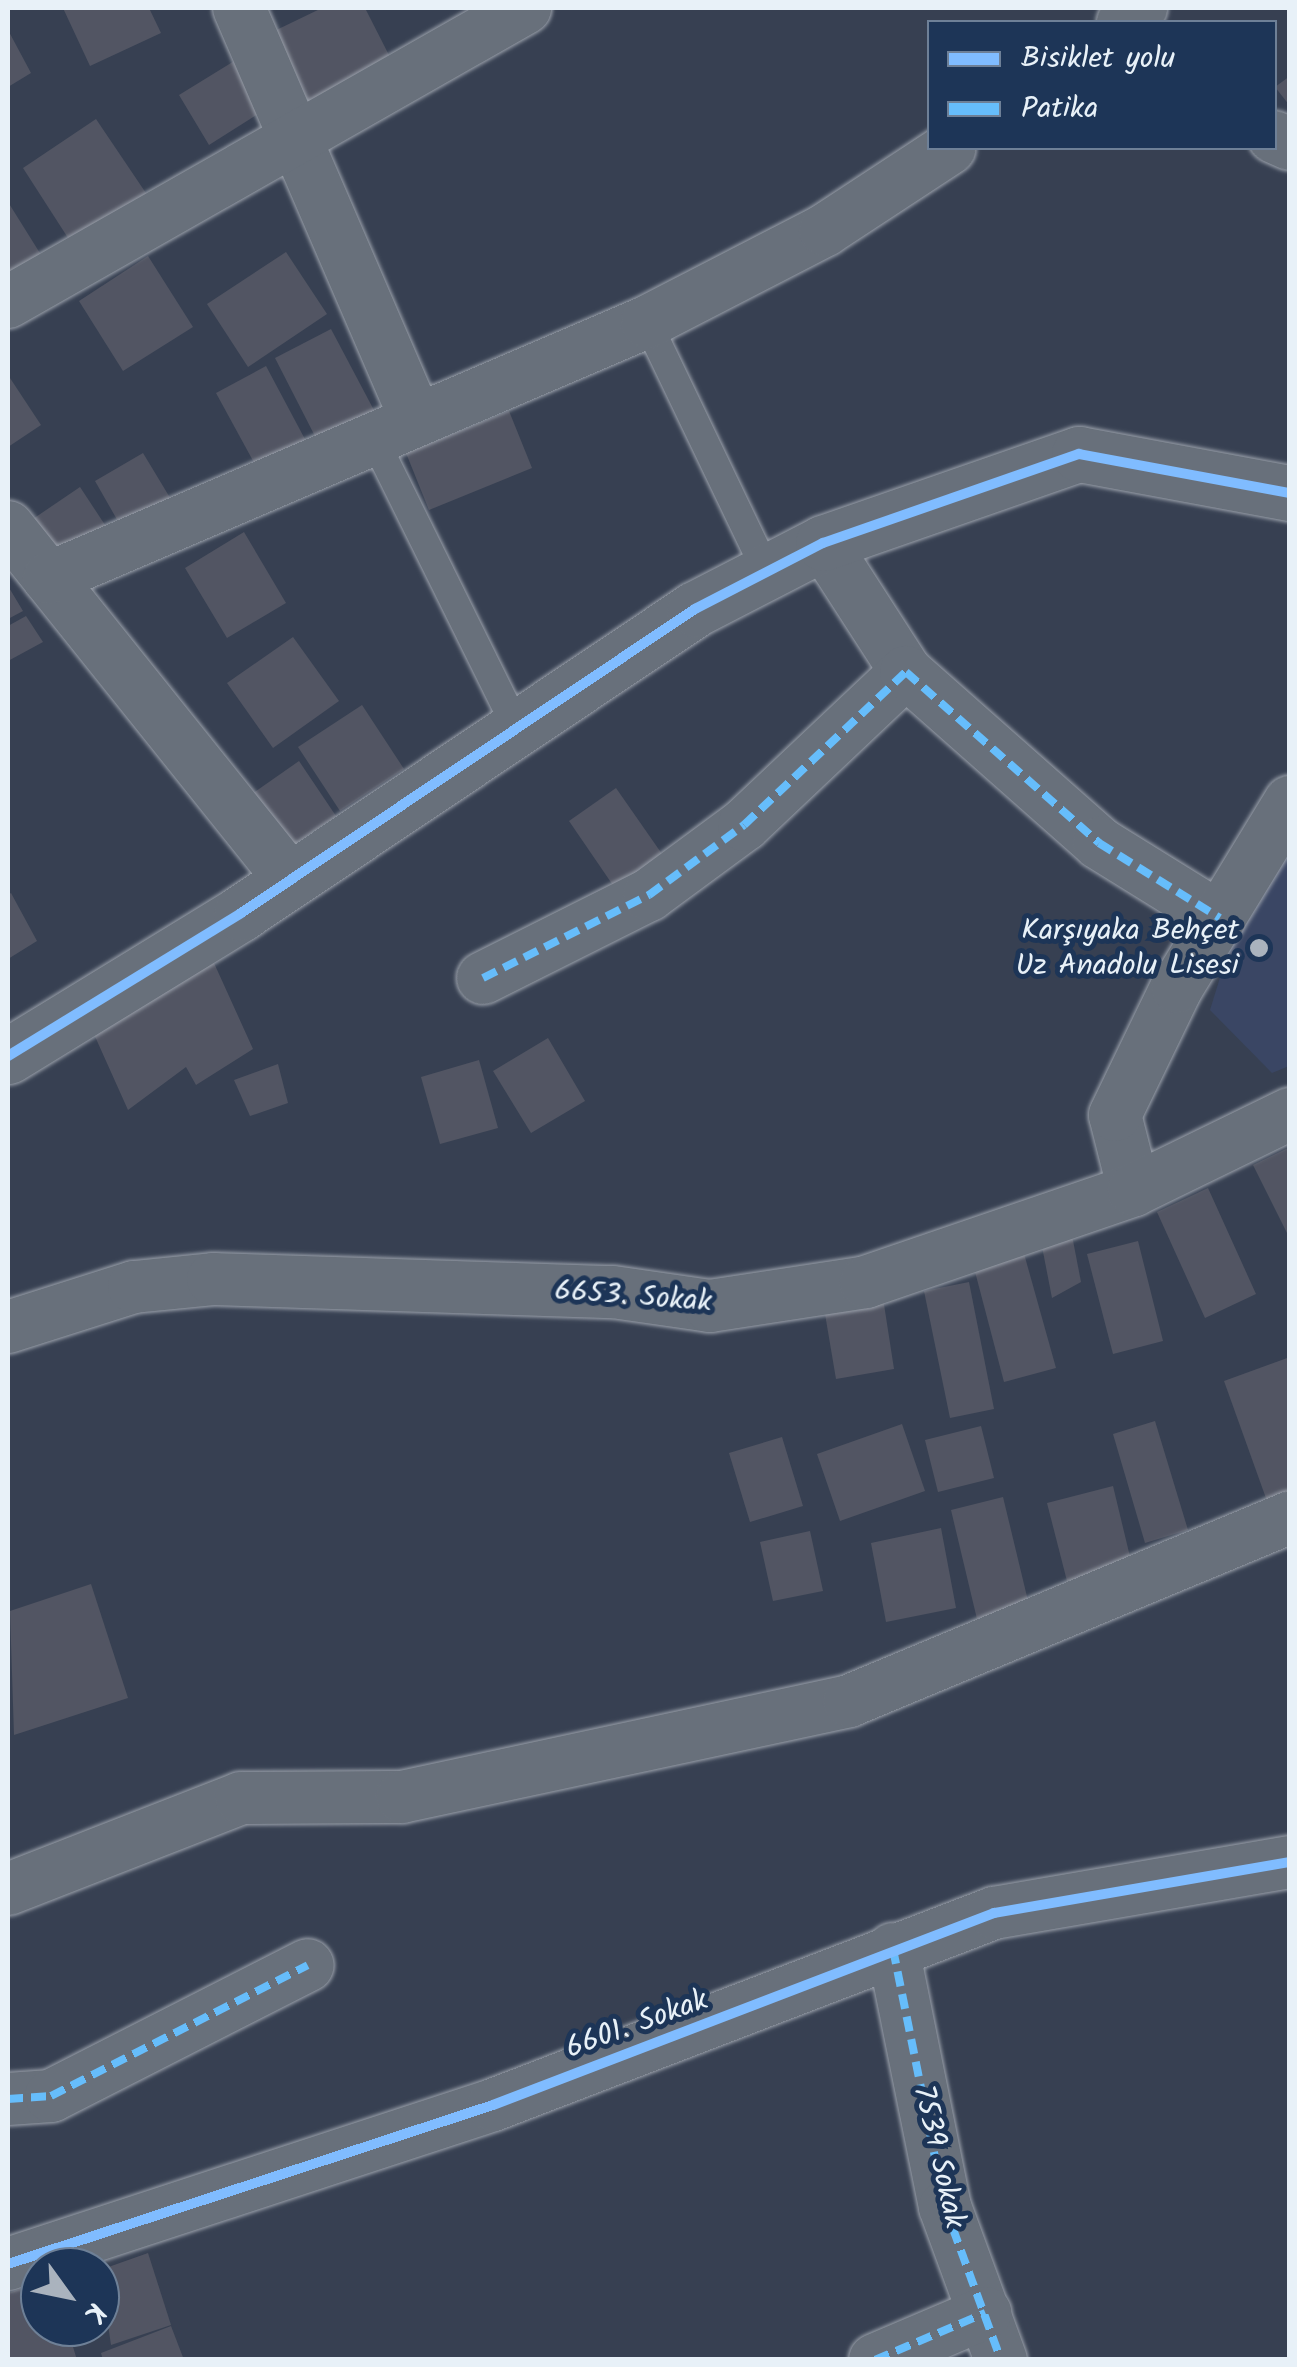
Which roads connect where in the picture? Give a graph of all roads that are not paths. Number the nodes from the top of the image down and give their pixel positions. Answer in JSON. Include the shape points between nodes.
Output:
{"nodes":[{"id":1,"x":239,"y":8,"type":"edge"},
{"id":2,"x":501,"y":14,"type":"edge"},
{"id":3,"x":300,"y":135,"type":"junction"},
{"id":4,"x":947,"y":150,"type":"edge"},
{"id":5,"x":8,"y":302,"type":"edge"},
{"id":6,"x":647,"y":322,"type":"junction"},
{"id":7,"x":394,"y":426,"type":"junction"},
{"id":8,"x":1290,"y":493,"type":"edge"},
{"id":9,"x":8,"y":528,"type":"edge"},
{"id":10,"x":823,"y":543,"type":"junction"},
{"id":11,"x":766,"y":570,"type":"junction"},
{"id":12,"x":48,"y":578,"type":"junction"},
{"id":13,"x":906,"y":672,"type":"junction"},
{"id":14,"x":518,"y":728,"type":"junction"},
{"id":15,"x":1290,"y":802,"type":"edge"},
{"id":16,"x":290,"y":880,"type":"junction"},
{"id":17,"x":1220,"y":918,"type":"junction"},
{"id":18,"x":483,"y":978,"type":"dead end"},
{"id":19,"x":8,"y":1056,"type":"edge"},
{"id":20,"x":1290,"y":1114,"type":"edge"},
{"id":21,"x":1134,"y":1190,"type":"junction"},
{"id":22,"x":8,"y":1326,"type":"edge"},
{"id":23,"x":1290,"y":1517,"type":"edge"},
{"id":24,"x":1290,"y":1862,"type":"edge"},
{"id":25,"x":8,"y":1890,"type":"edge"},
{"id":26,"x":893,"y":1949,"type":"junction"},
{"id":27,"x":308,"y":1964,"type":"dead end"},
{"id":28,"x":8,"y":2099,"type":"edge"},
{"id":29,"x":8,"y":2264,"type":"edge"},
{"id":30,"x":993,"y":2336,"type":"edge"},
{"id":31,"x":874,"y":2360,"type":"edge"}],
"edges":[{"from":1,"to":3,"type":"street"},
{"from":2,"to":3,"type":"street"},
{"from":3,"to":5,"type":"street"},
{"from":3,"to":7,"type":"street"},
{"from":4,"to":6,"type":"street","via":[[825,230]]},
{"from":6,"to":7,"type":"street"},
{"from":6,"to":11,"type":"lane"},
{"from":7,"to":12,"type":"street"},
{"from":7,"to":14,"type":"lane"},
{"from":8,"to":10,"type":"street","via":[[1079,454]]},
{"from":9,"to":12,"type":"street"},
{"from":10,"to":11,"type":"street"},
{"from":10,"to":13,"type":"street"},
{"from":11,"to":14,"type":"street"},
{"from":12,"to":16,"type":"street"},
{"from":13,"to":17,"type":"street","via":[[1042,798]]},
{"from":13,"to":18,"type":"street","via":[[756,814],[649,895]]},
{"from":14,"to":16,"type":"street"},
{"from":15,"to":17,"type":"street"},
{"from":16,"to":19,"type":"street"},
{"from":17,"to":21,"type":"street","via":[[1116,1115]]},
{"from":20,"to":21,"type":"street","name":"6653. Sokak"},
{"from":21,"to":22,"type":"street","name":"6653. Sokak","via":[[866,1282],[710,1306],[613,1292],[214,1279],[134,1288]]},
{"from":23,"to":25,"type":"street","via":[[849,1701],[402,1797],[241,1798]]},
{"from":24,"to":26,"type":"street","name":"6601. Sokak","via":[[994,1913]]},
{"from":26,"to":29,"type":"street","name":"6601. Sokak","via":[[492,2105]]},
{"from":26,"to":30,"type":"street","name":"7539 Sokak","via":[[946,2206]]},
{"from":27,"to":28,"type":"street","via":[[51,2096]]},
{"from":30,"to":31,"type":"street"}]}
